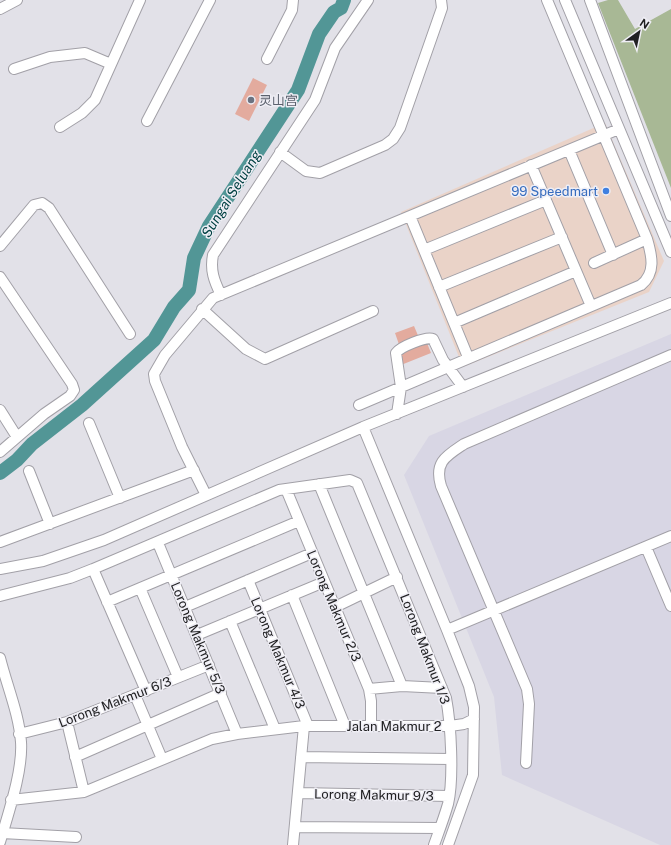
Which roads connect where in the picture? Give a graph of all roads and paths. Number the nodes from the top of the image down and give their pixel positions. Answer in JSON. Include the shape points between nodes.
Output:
{"nodes":[{"id":1,"x":17,"y":0,"type":"edge"},
{"id":2,"x":140,"y":0,"type":"edge"},
{"id":3,"x":210,"y":0,"type":"edge"},
{"id":4,"x":293,"y":0,"type":"edge"},
{"id":5,"x":368,"y":0,"type":"edge"},
{"id":6,"x":441,"y":0,"type":"edge"},
{"id":7,"x":547,"y":0,"type":"edge"},
{"id":8,"x":565,"y":0,"type":"edge"},
{"id":9,"x":590,"y":0,"type":"edge"},
{"id":10,"x":0,"y":9,"type":"edge"},
{"id":11,"x":267,"y":59,"type":"dead end"},
{"id":12,"x":111,"y":64,"type":"junction"},
{"id":13,"x":14,"y":69,"type":"dead end"},
{"id":14,"x":147,"y":121,"type":"dead end"},
{"id":15,"x":60,"y":127,"type":"dead end"},
{"id":16,"x":619,"y":129,"type":"junction"},
{"id":17,"x":603,"y":136,"type":"junction"},
{"id":18,"x":569,"y":150,"type":"junction"},
{"id":19,"x":280,"y":152,"type":"junction"},
{"id":20,"x":531,"y":165,"type":"junction"},
{"id":21,"x":546,"y":200,"type":"junction"},
{"id":22,"x":410,"y":216,"type":"junction"},
{"id":23,"x":671,"y":216,"type":"edge"},
{"id":24,"x":562,"y":237,"type":"junction"},
{"id":25,"x":647,"y":239,"type":"junction"},
{"id":26,"x":0,"y":246,"type":"edge"},
{"id":27,"x":424,"y":250,"type":"junction"},
{"id":28,"x":671,"y":252,"type":"edge"},
{"id":29,"x":613,"y":255,"type":"junction"},
{"id":30,"x":594,"y":263,"type":"dead end"},
{"id":31,"x":576,"y":270,"type":"junction"},
{"id":32,"x":0,"y":277,"type":"edge"},
{"id":33,"x":439,"y":287,"type":"junction"},
{"id":34,"x":221,"y":295,"type":"junction"},
{"id":35,"x":671,"y":303,"type":"edge"},
{"id":36,"x":591,"y":306,"type":"junction"},
{"id":37,"x":202,"y":309,"type":"junction"},
{"id":38,"x":372,"y":311,"type":"dead end"},
{"id":39,"x":454,"y":323,"type":"junction"},
{"id":40,"x":130,"y":334,"type":"dead end"},
{"id":41,"x":671,"y":355,"type":"edge"},
{"id":42,"x":468,"y":357,"type":"junction"},
{"id":43,"x":448,"y":366,"type":"junction"},
{"id":44,"x":401,"y":387,"type":"junction"},
{"id":45,"x":463,"y":387,"type":"junction"},
{"id":46,"x":359,"y":405,"type":"dead end"},
{"id":47,"x":0,"y":410,"type":"edge"},
{"id":48,"x":397,"y":414,"type":"junction"},
{"id":49,"x":89,"y":423,"type":"dead end"},
{"id":50,"x":363,"y":428,"type":"junction"},
{"id":51,"x":17,"y":437,"type":"junction"},
{"id":52,"x":0,"y":452,"type":"edge"},
{"id":53,"x":194,"y":470,"type":"junction"},
{"id":54,"x":29,"y":471,"type":"dead end"},
{"id":55,"x":319,"y":484,"type":"junction"},
{"id":56,"x":286,"y":489,"type":"junction"},
{"id":57,"x":206,"y":495,"type":"junction"},
{"id":58,"x":120,"y":498,"type":"junction"},
{"id":59,"x":299,"y":521,"type":"junction"},
{"id":60,"x":50,"y":524,"type":"junction"},
{"id":61,"x":671,"y":536,"type":"edge"},
{"id":62,"x":0,"y":542,"type":"edge"},
{"id":63,"x":158,"y":543,"type":"junction"},
{"id":64,"x":646,"y":547,"type":"junction"},
{"id":65,"x":312,"y":553,"type":"junction"},
{"id":66,"x":0,"y":568,"type":"edge"},
{"id":67,"x":93,"y":569,"type":"junction"},
{"id":68,"x":172,"y":575,"type":"junction"},
{"id":69,"x":397,"y":577,"type":"junction"},
{"id":70,"x":248,"y":580,"type":"junction"},
{"id":71,"x":324,"y":582,"type":"junction"},
{"id":72,"x":140,"y":588,"type":"junction"},
{"id":73,"x":365,"y":593,"type":"junction"},
{"id":74,"x":292,"y":595,"type":"junction"},
{"id":75,"x":0,"y":596,"type":"edge"},
{"id":76,"x":107,"y":602,"type":"junction"},
{"id":77,"x":671,"y":606,"type":"edge"},
{"id":78,"x":185,"y":607,"type":"junction"},
{"id":79,"x":335,"y":607,"type":"junction"},
{"id":80,"x":260,"y":608,"type":"junction"},
{"id":81,"x":494,"y":610,"type":"junction"},
{"id":82,"x":230,"y":621,"type":"junction"},
{"id":83,"x":447,"y":630,"type":"junction"},
{"id":84,"x":197,"y":635,"type":"junction"},
{"id":85,"x":0,"y":658,"type":"edge"},
{"id":86,"x":209,"y":665,"type":"junction"},
{"id":87,"x":2,"y":671,"type":"edge"},
{"id":88,"x":178,"y":678,"type":"junction"},
{"id":89,"x":402,"y":686,"type":"junction"},
{"id":90,"x":442,"y":688,"type":"junction"},
{"id":91,"x":369,"y":689,"type":"junction"},
{"id":92,"x":146,"y":691,"type":"junction"},
{"id":93,"x":221,"y":693,"type":"junction"},
{"id":94,"x":135,"y":695,"type":"junction"},
{"id":95,"x":474,"y":719,"type":"junction"},
{"id":96,"x":67,"y":722,"type":"junction"},
{"id":97,"x":148,"y":726,"type":"junction"},
{"id":98,"x":306,"y":726,"type":"junction"},
{"id":99,"x":345,"y":726,"type":"junction"},
{"id":100,"x":372,"y":726,"type":"junction"},
{"id":101,"x":450,"y":726,"type":"junction"},
{"id":102,"x":275,"y":729,"type":"junction"},
{"id":103,"x":19,"y":734,"type":"junction"},
{"id":104,"x":237,"y":734,"type":"junction"},
{"id":105,"x":75,"y":757,"type":"junction"},
{"id":106,"x":301,"y":757,"type":"junction"},
{"id":107,"x":162,"y":759,"type":"junction"},
{"id":108,"x":450,"y":759,"type":"junction"},
{"id":109,"x":526,"y":763,"type":"dead end"},
{"id":110,"x":84,"y":792,"type":"junction"},
{"id":111,"x":298,"y":793,"type":"junction"},
{"id":112,"x":449,"y":796,"type":"junction"},
{"id":113,"x":12,"y":800,"type":"junction"},
{"id":114,"x":295,"y":827,"type":"junction"},
{"id":115,"x":440,"y":828,"type":"junction"},
{"id":116,"x":76,"y":837,"type":"dead end"},
{"id":117,"x":1,"y":838,"type":"edge"},
{"id":118,"x":293,"y":845,"type":"edge"},
{"id":119,"x":434,"y":845,"type":"edge"},
{"id":120,"x":448,"y":845,"type":"edge"}],
"edges":[{"from":1,"to":10,"type":"street"},
{"from":2,"to":12,"type":"street"},
{"from":3,"to":14,"type":"street"},
{"from":4,"to":11,"type":"street","via":[[292,10]]},
{"from":5,"to":19,"type":"street","via":[[342,36],[330,59],[315,100]]},
{"from":6,"to":19,"type":"street","via":[[442,8],[400,128],[393,139],[385,145],[320,173],[306,171]]},
{"from":7,"to":17,"type":"street"},
{"from":8,"to":16,"type":"street"},
{"from":9,"to":23,"type":"street"},
{"from":12,"to":13,"type":"street","via":[[85,53],[50,56]]},
{"from":12,"to":15,"type":"street","via":[[94,100]]},
{"from":16,"to":17,"type":"street"},
{"from":16,"to":28,"type":"street"},
{"from":17,"to":18,"type":"street"},
{"from":17,"to":25,"type":"street"},
{"from":18,"to":20,"type":"street"},
{"from":18,"to":29,"type":"street"},
{"from":19,"to":34,"type":"street","via":[[213,255],[213,278]]},
{"from":20,"to":21,"type":"street"},
{"from":20,"to":22,"type":"street"},
{"from":21,"to":24,"type":"street"},
{"from":21,"to":27,"type":"street"},
{"from":22,"to":27,"type":"street"},
{"from":22,"to":34,"type":"street"},
{"from":24,"to":31,"type":"street"},
{"from":24,"to":33,"type":"street"},
{"from":25,"to":29,"type":"street"},
{"from":25,"to":36,"type":"street","via":[[652,269],[647,280],[641,286]]},
{"from":26,"to":40,"type":"street","via":[[34,205],[42,203],[49,208]]},
{"from":27,"to":33,"type":"street"},
{"from":29,"to":30,"type":"street"},
{"from":31,"to":36,"type":"street"},
{"from":31,"to":39,"type":"street"},
{"from":32,"to":51,"type":"street","via":[[74,390],[70,396]]},
{"from":33,"to":39,"type":"street"},
{"from":34,"to":37,"type":"street","via":[[213,298]]},
{"from":35,"to":45,"type":"street"},
{"from":36,"to":42,"type":"street"},
{"from":37,"to":38,"type":"street","via":[[246,349],[265,359]]},
{"from":37,"to":53,"type":"street","via":[[165,354],[154,374]]},
{"from":39,"to":42,"type":"street"},
{"from":41,"to":81,"type":"street","via":[[464,444],[443,460],[438,475],[440,486]]},
{"from":42,"to":43,"type":"street"},
{"from":43,"to":44,"type":"street"},
{"from":43,"to":44,"type":"street","via":[[442,360],[433,339],[426,338],[396,353]]},
{"from":43,"to":45,"type":"street"},
{"from":44,"to":46,"type":"street"},
{"from":44,"to":48,"type":"street"},
{"from":45,"to":48,"type":"street"},
{"from":47,"to":51,"type":"street"},
{"from":48,"to":50,"type":"street"},
{"from":49,"to":58,"type":"street"},
{"from":50,"to":57,"type":"street"},
{"from":50,"to":83,"type":"street"},
{"from":51,"to":52,"type":"street"},
{"from":53,"to":57,"type":"street"},
{"from":53,"to":58,"type":"street"},
{"from":54,"to":60,"type":"street"},
{"from":55,"to":56,"type":"street"},
{"from":55,"to":69,"type":"street","name":"Lorong Makmur 1/3","via":[[350,480],[357,483]]},
{"from":55,"to":73,"type":"street"},
{"from":56,"to":59,"type":"street","name":"Lorong Makmur 2/3"},
{"from":56,"to":63,"type":"street"},
{"from":57,"to":66,"type":"street","via":[[104,540],[43,561]]},
{"from":58,"to":60,"type":"street"},
{"from":59,"to":65,"type":"street","name":"Lorong Makmur 2/3"},
{"from":59,"to":68,"type":"street"},
{"from":60,"to":62,"type":"street"},
{"from":61,"to":64,"type":"street"},
{"from":63,"to":67,"type":"street"},
{"from":63,"to":68,"type":"street","name":"Lorong Makmur 5/3"},
{"from":64,"to":77,"type":"street"},
{"from":64,"to":81,"type":"street"},
{"from":65,"to":70,"type":"street"},
{"from":65,"to":71,"type":"street","name":"Lorong Makmur 2/3"},
{"from":67,"to":75,"type":"street","via":[[70,578]]},
{"from":67,"to":76,"type":"street"},
{"from":68,"to":72,"type":"street"},
{"from":68,"to":78,"type":"street","name":"Lorong Makmur 5/3"},
{"from":69,"to":73,"type":"street"},
{"from":69,"to":90,"type":"street","name":"Lorong Makmur 1/3"},
{"from":70,"to":78,"type":"street"},
{"from":70,"to":80,"type":"street","name":"Lorong Makmur 4/3"},
{"from":71,"to":74,"type":"street"},
{"from":71,"to":79,"type":"street","name":"Lorong Makmur 2/3"},
{"from":72,"to":76,"type":"street"},
{"from":72,"to":88,"type":"street"},
{"from":73,"to":79,"type":"street"},
{"from":73,"to":89,"type":"street"},
{"from":74,"to":80,"type":"street"},
{"from":74,"to":99,"type":"street"},
{"from":76,"to":92,"type":"street"},
{"from":78,"to":84,"type":"street","name":"Lorong Makmur 5/3"},
{"from":79,"to":91,"type":"street","name":"Lorong Makmur 2/3"},
{"from":80,"to":82,"type":"street"},
{"from":80,"to":98,"type":"street","name":"Lorong Makmur 4/3"},
{"from":81,"to":83,"type":"street"},
{"from":81,"to":109,"type":"street","via":[[527,689],[529,704]]},
{"from":82,"to":84,"type":"street"},
{"from":82,"to":102,"type":"street"},
{"from":83,"to":95,"type":"street","via":[[469,686]]},
{"from":84,"to":86,"type":"street","name":"Lorong Makmur 5/3"},
{"from":85,"to":87,"type":"street"},
{"from":86,"to":88,"type":"street","name":"Lorong Makmur 6/3"},
{"from":86,"to":93,"type":"street","name":"Lorong Makmur 5/3"},
{"from":87,"to":103,"type":"street","via":[[16,713]]},
{"from":88,"to":92,"type":"street","name":"Lorong Makmur 6/3"},
{"from":89,"to":90,"type":"street"},
{"from":89,"to":91,"type":"street"},
{"from":90,"to":101,"type":"street","name":"Lorong Makmur 1/3"},
{"from":91,"to":100,"type":"street","name":"Lorong Makmur 2/3"},
{"from":92,"to":94,"type":"street","name":"Lorong Makmur 6/3"},
{"from":93,"to":97,"type":"street"},
{"from":93,"to":104,"type":"street","name":"Lorong Makmur 5/3"},
{"from":94,"to":96,"type":"street","name":"Lorong Makmur 6/3"},
{"from":94,"to":97,"type":"street"},
{"from":95,"to":101,"type":"street","name":"Jalan Makmur 2"},
{"from":95,"to":120,"type":"street","via":[[473,775]]},
{"from":96,"to":103,"type":"street","name":"Lorong Makmur 6/3"},
{"from":96,"to":105,"type":"street"},
{"from":97,"to":105,"type":"street"},
{"from":97,"to":107,"type":"street"},
{"from":98,"to":99,"type":"street","name":"Jalan Makmur 2"},
{"from":98,"to":102,"type":"street","name":"Jalan Makmur 2"},
{"from":98,"to":106,"type":"street"},
{"from":99,"to":100,"type":"street","name":"Jalan Makmur 2"},
{"from":100,"to":101,"type":"street","name":"Jalan Makmur 2"},
{"from":101,"to":108,"type":"street","name":"Lorong Makmur 1/3"},
{"from":102,"to":104,"type":"street","name":"Jalan Makmur 2"},
{"from":103,"to":113,"type":"street","via":[[21,759]]},
{"from":104,"to":107,"type":"street","name":"Jalan Makmur 2","via":[[212,739]]},
{"from":105,"to":110,"type":"street"},
{"from":106,"to":108,"type":"street"},
{"from":106,"to":111,"type":"street"},
{"from":107,"to":110,"type":"street","name":"Jalan Makmur 2"},
{"from":108,"to":112,"type":"street","name":"Lorong Makmur 1/3"},
{"from":110,"to":113,"type":"street","name":"Jalan Makmur 2"},
{"from":111,"to":112,"type":"street","name":"Lorong Makmur 9/3"},
{"from":111,"to":114,"type":"street"},
{"from":112,"to":115,"type":"street","name":"Lorong Makmur 1/3"},
{"from":113,"to":117,"type":"street"},
{"from":114,"to":115,"type":"street"},
{"from":114,"to":118,"type":"street"},
{"from":115,"to":119,"type":"street","name":"Lorong Makmur 1/3"},
{"from":116,"to":117,"type":"street"}]}
